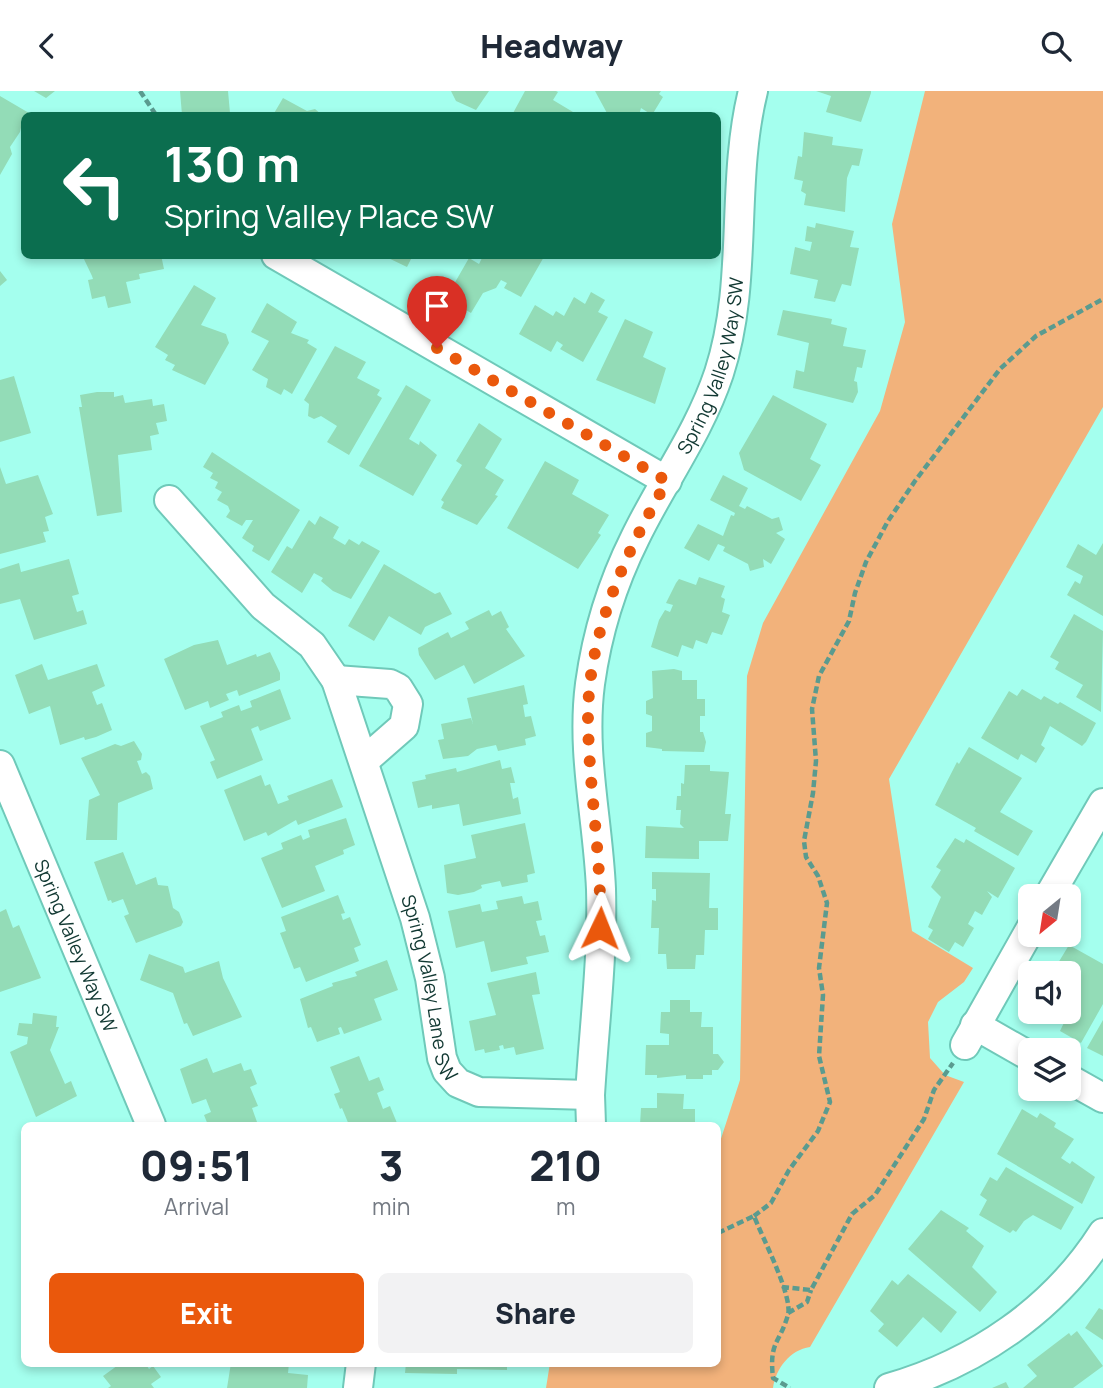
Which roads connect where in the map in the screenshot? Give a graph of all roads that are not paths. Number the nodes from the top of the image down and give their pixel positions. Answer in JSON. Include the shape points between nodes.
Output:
{"nodes":[{"id":1,"x":753,"y":91,"type":"edge"},
{"id":2,"x":283,"y":259,"type":"edge"},
{"id":3,"x":667,"y":481,"type":"junction"},
{"id":4,"x":169,"y":499,"type":"dead end"},
{"id":5,"x":336,"y":680,"type":"junction"},
{"id":6,"x":364,"y":761,"type":"junction"},
{"id":7,"x":0,"y":765,"type":"edge"},
{"id":8,"x":1103,"y":803,"type":"edge"},
{"id":9,"x":1056,"y":884,"type":"edge"},
{"id":10,"x":1020,"y":947,"type":"edge"},
{"id":11,"x":1018,"y":1052,"type":"edge"},
{"id":12,"x":1081,"y":1086,"type":"edge"},
{"id":13,"x":590,"y":1095,"type":"junction"},
{"id":14,"x":1103,"y":1098,"type":"edge"},
{"id":15,"x":149,"y":1122,"type":"edge"},
{"id":16,"x":591,"y":1122,"type":"edge"},
{"id":17,"x":1103,"y":1233,"type":"edge"},
{"id":18,"x":361,"y":1367,"type":"edge"},
{"id":19,"x":358,"y":1388,"type":"edge"},
{"id":20,"x":889,"y":1388,"type":"edge"}],
"edges":[{"from":1,"to":3,"type":"street","name":"Spring Valley Way SW","via":[[740,163],[736,302],[730,333],[706,405]]},
{"from":2,"to":3,"type":"street"},
{"from":3,"to":13,"type":"street","name":"Spring Valley Way SW","via":[[636,535],[609,600],[590,686],[589,765],[601,892]]},
{"from":4,"to":5,"type":"street","name":"Spring Valley Lane SW","via":[[263,606],[312,645]]},
{"from":5,"to":6,"type":"street","name":"Spring Valley Lane SW"},
{"from":5,"to":6,"type":"street","via":[[390,684],[408,703],[404,726]]},
{"from":6,"to":13,"type":"street","name":"Spring Valley Lane SW","via":[[415,918],[447,1072],[467,1089],[479,1092]]},
{"from":7,"to":15,"type":"street","name":"Spring Valley Way SW"},
{"from":8,"to":9,"type":"street"},
{"from":10,"to":11,"type":"street","via":[[970,1035]]},
{"from":12,"to":14,"type":"street"},
{"from":13,"to":16,"type":"street","name":"Spring Valley Way SW"},
{"from":17,"to":20,"type":"street","via":[[1071,1276],[1003,1336],[949,1366]]},
{"from":18,"to":19,"type":"street"}]}
